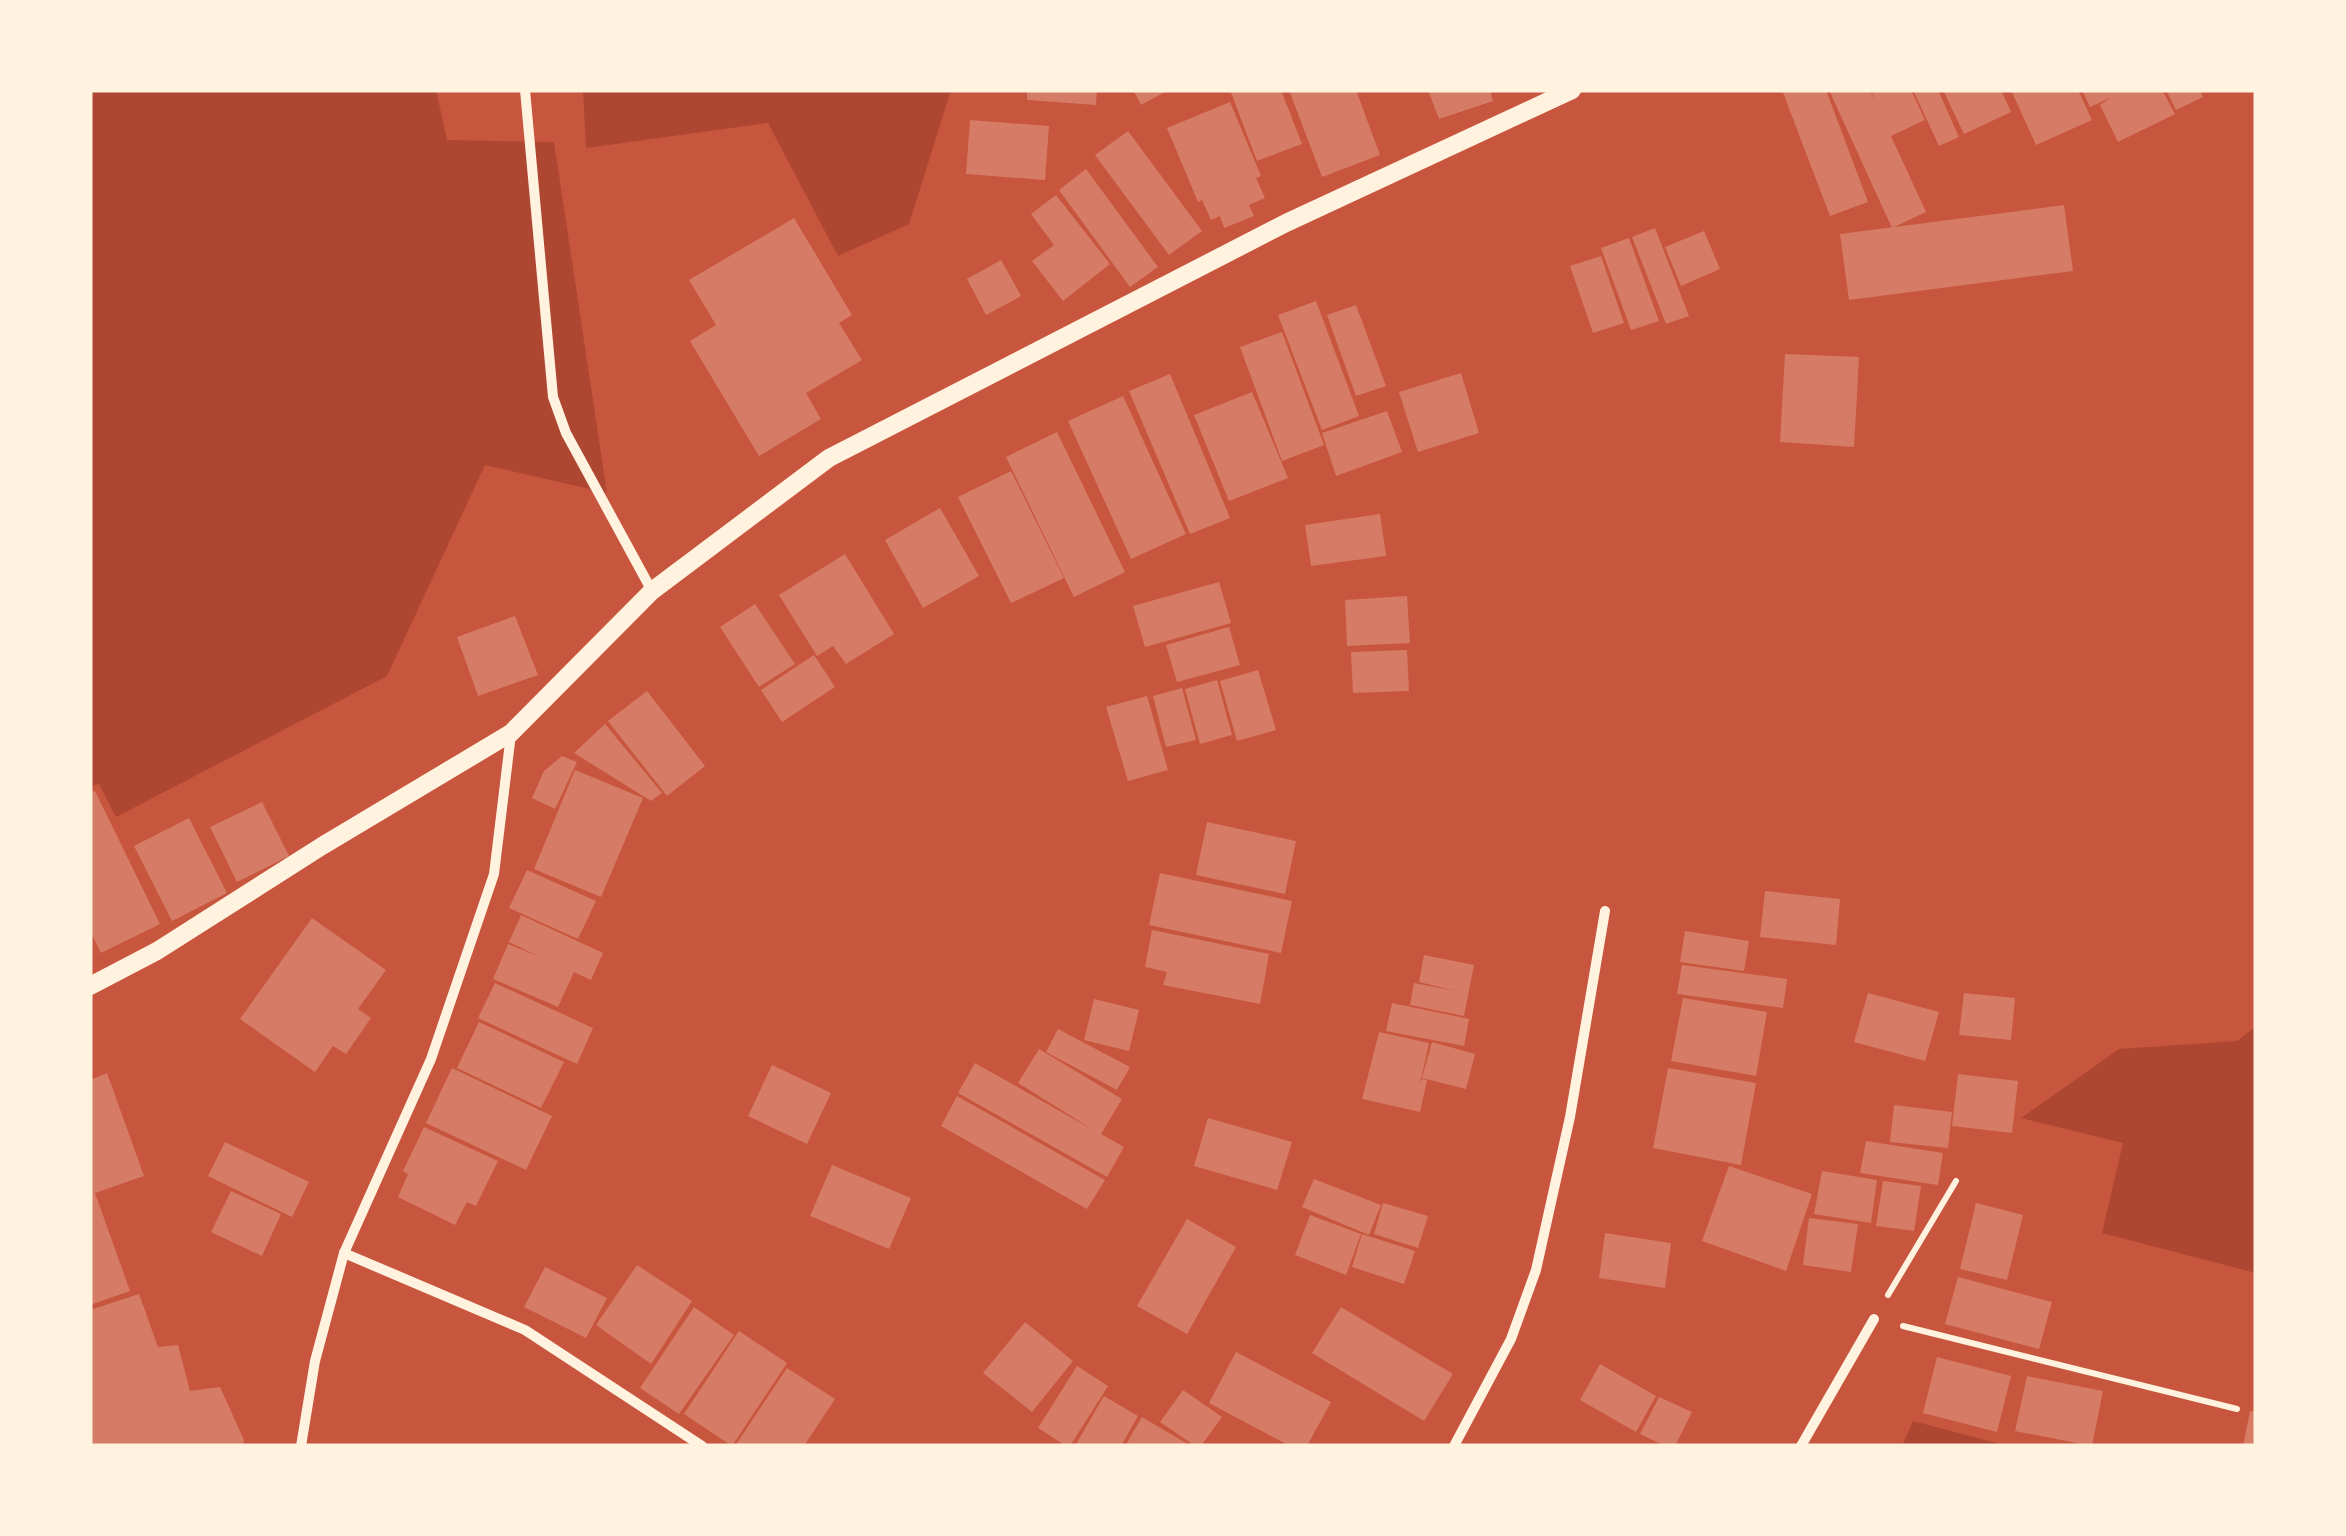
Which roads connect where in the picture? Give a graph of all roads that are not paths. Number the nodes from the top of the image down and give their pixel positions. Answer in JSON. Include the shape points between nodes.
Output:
{"nodes":[{"id":1,"x":525,"y":90,"type":"edge"},
{"id":2,"x":1572,"y":90,"type":"edge"},
{"id":3,"x":652,"y":591,"type":"junction"},
{"id":4,"x":512,"y":733,"type":"junction"},
{"id":5,"x":1605,"y":911,"type":"dead end"},
{"id":6,"x":90,"y":986,"type":"edge"},
{"id":7,"x":344,"y":1252,"type":"junction"},
{"id":8,"x":1874,"y":1319,"type":"road end"},
{"id":9,"x":300,"y":1446,"type":"edge"},
{"id":10,"x":702,"y":1446,"type":"edge"},
{"id":11,"x":1454,"y":1446,"type":"edge"},
{"id":12,"x":1801,"y":1446,"type":"edge"}],
"edges":[{"from":1,"to":3,"type":"street","via":[[553,396],[566,433]]},
{"from":2,"to":3,"type":"street","via":[[1286,224],[830,458]]},
{"from":3,"to":4,"type":"street"},
{"from":4,"to":6,"type":"street"},
{"from":4,"to":7,"type":"street","via":[[494,874],[473,941],[431,1060]]},
{"from":5,"to":11,"type":"street","via":[[1536,1270],[1511,1338]]},
{"from":7,"to":9,"type":"street"},
{"from":7,"to":10,"type":"street","via":[[525,1330]]},
{"from":8,"to":12,"type":"street"}]}
